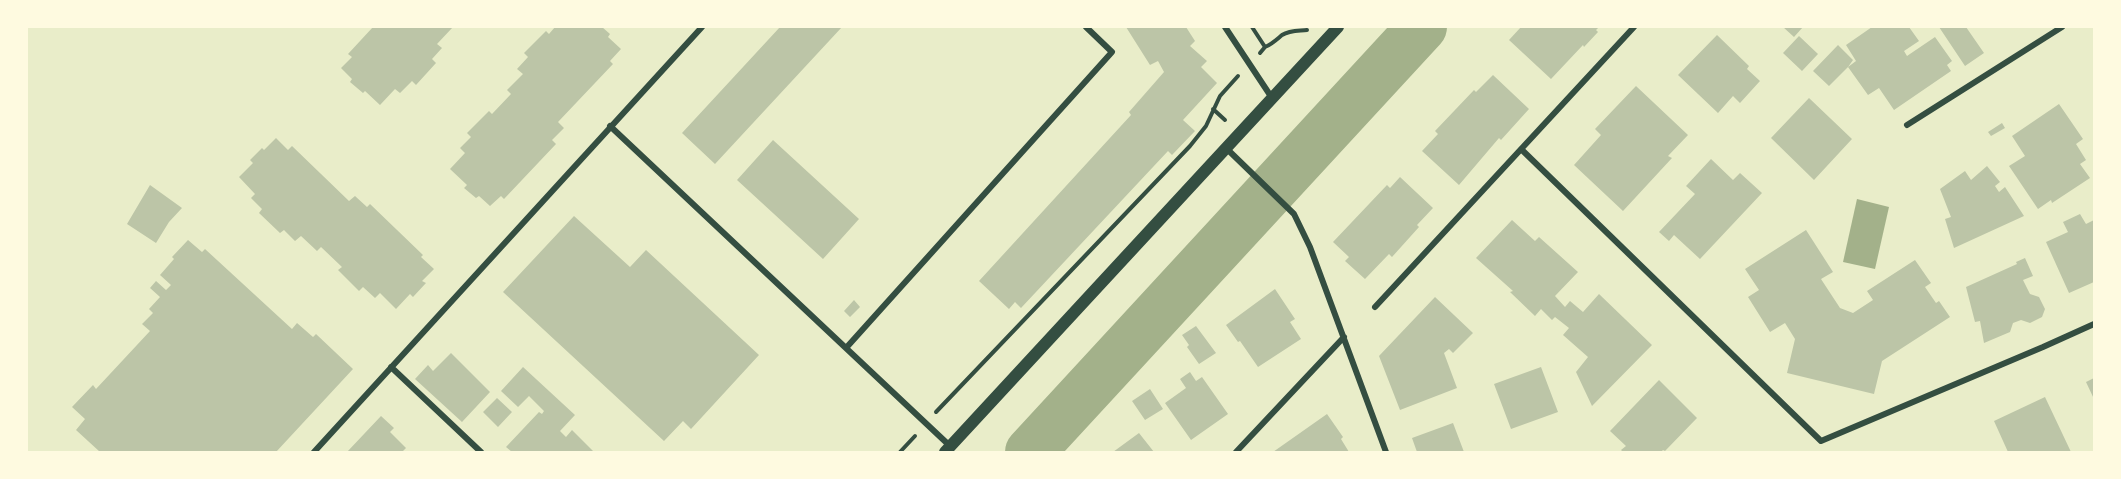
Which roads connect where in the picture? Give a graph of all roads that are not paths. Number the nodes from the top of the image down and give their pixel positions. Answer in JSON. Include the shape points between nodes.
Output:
{"nodes":[{"id":1,"x":702,"y":27,"type":"edge"},
{"id":2,"x":1086,"y":27,"type":"edge"},
{"id":3,"x":1224,"y":27,"type":"edge"},
{"id":4,"x":1338,"y":27,"type":"edge"},
{"id":5,"x":1634,"y":27,"type":"edge"},
{"id":6,"x":2062,"y":27,"type":"edge"},
{"id":7,"x":1272,"y":98,"type":"junction"},
{"id":8,"x":1907,"y":125,"type":"dead end"},
{"id":9,"x":610,"y":126,"type":"junction"},
{"id":10,"x":1226,"y":148,"type":"junction"},
{"id":11,"x":1521,"y":149,"type":"junction"},
{"id":12,"x":1375,"y":307,"type":"dead end"},
{"id":13,"x":2094,"y":324,"type":"edge"},
{"id":14,"x":1344,"y":338,"type":"junction"},
{"id":15,"x":846,"y":348,"type":"junction"},
{"id":16,"x":391,"y":367,"type":"junction"},
{"id":17,"x":947,"y":449,"type":"edge"},
{"id":18,"x":314,"y":452,"type":"edge"},
{"id":19,"x":481,"y":452,"type":"edge"},
{"id":20,"x":1236,"y":452,"type":"edge"},
{"id":21,"x":1386,"y":452,"type":"edge"}],
"edges":[{"from":1,"to":9,"type":"street"},
{"from":2,"to":15,"type":"street","via":[[1112,52]]},
{"from":3,"to":7,"type":"street"},
{"from":4,"to":7,"type":"main road"},
{"from":5,"to":11,"type":"street"},
{"from":6,"to":8,"type":"street"},
{"from":7,"to":10,"type":"main road"},
{"from":9,"to":15,"type":"street"},
{"from":9,"to":16,"type":"street"},
{"from":10,"to":14,"type":"street","via":[[1294,214]]},
{"from":10,"to":17,"type":"main road"},
{"from":11,"to":12,"type":"street"},
{"from":11,"to":13,"type":"street","via":[[1821,441]]},
{"from":14,"to":20,"type":"street"},
{"from":14,"to":21,"type":"street"},
{"from":15,"to":17,"type":"street"},
{"from":16,"to":18,"type":"street"},
{"from":16,"to":19,"type":"street"}]}
